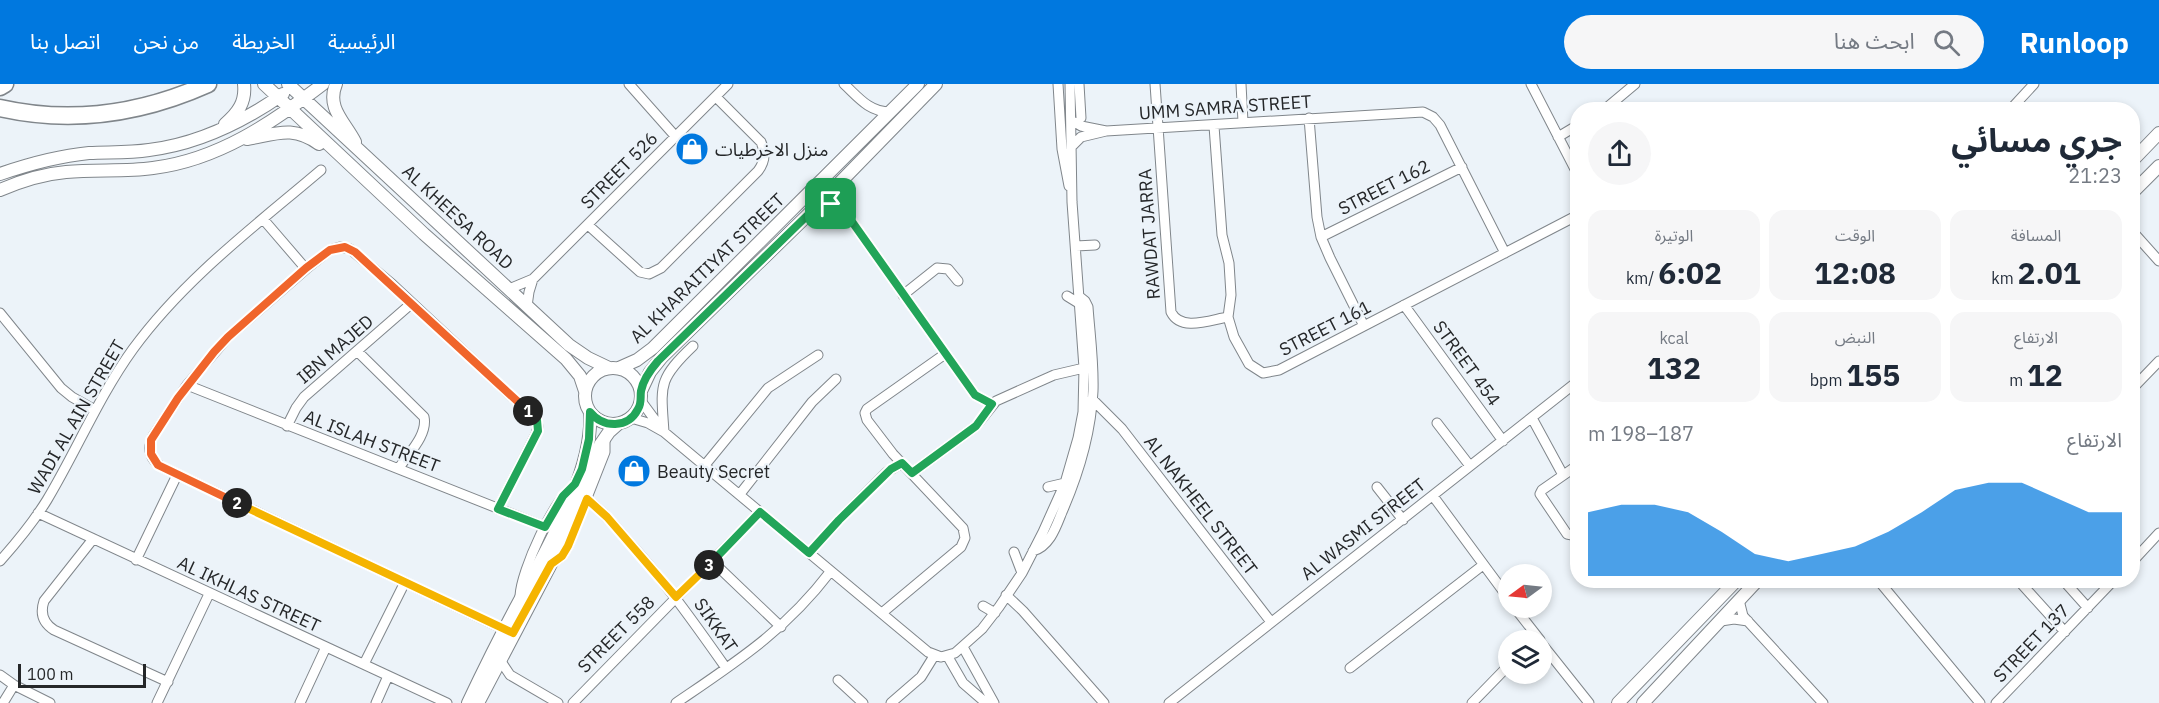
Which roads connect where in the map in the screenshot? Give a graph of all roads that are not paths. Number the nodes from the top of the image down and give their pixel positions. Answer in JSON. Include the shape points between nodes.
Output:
{"nodes":[{"id":1,"x":5,"y":84,"type":"edge"},
{"id":2,"x":208,"y":84,"type":"edge"},
{"id":3,"x":244,"y":84,"type":"edge"},
{"id":4,"x":264,"y":84,"type":"edge"},
{"id":5,"x":323,"y":84,"type":"edge"},
{"id":6,"x":336,"y":84,"type":"edge"},
{"id":7,"x":629,"y":84,"type":"edge"},
{"id":8,"x":728,"y":84,"type":"edge"},
{"id":9,"x":844,"y":84,"type":"edge"},
{"id":10,"x":936,"y":84,"type":"edge"},
{"id":11,"x":1058,"y":84,"type":"edge"},
{"id":12,"x":1070,"y":84,"type":"edge"},
{"id":13,"x":1079,"y":84,"type":"edge"},
{"id":14,"x":1155,"y":84,"type":"edge"},
{"id":15,"x":1241,"y":84,"type":"edge"},
{"id":16,"x":1531,"y":84,"type":"edge"},
{"id":17,"x":1635,"y":84,"type":"edge"},
{"id":18,"x":2034,"y":84,"type":"edge"},
{"id":19,"x":292,"y":85,"type":"edge"},
{"id":20,"x":0,"y":87,"type":"edge"},
{"id":21,"x":912,"y":87,"type":"edge"},
{"id":22,"x":716,"y":97,"type":"junction"},
{"id":23,"x":278,"y":98,"type":"junction"},
{"id":24,"x":1075,"y":98,"type":"junction"},
{"id":25,"x":302,"y":99,"type":"junction"},
{"id":26,"x":1614,"y":102,"type":"edge"},
{"id":27,"x":2017,"y":102,"type":"edge"},
{"id":28,"x":0,"y":108,"type":"edge"},
{"id":29,"x":869,"y":108,"type":"junction"},
{"id":30,"x":289,"y":109,"type":"junction"},
{"id":31,"x":890,"y":112,"type":"junction"},
{"id":32,"x":1081,"y":118,"type":"dead end"},
{"id":33,"x":1309,"y":118,"type":"junction"},
{"id":34,"x":1071,"y":120,"type":"junction"},
{"id":35,"x":1243,"y":122,"type":"junction"},
{"id":36,"x":1214,"y":126,"type":"junction"},
{"id":37,"x":1158,"y":127,"type":"junction"},
{"id":38,"x":874,"y":129,"type":"junction"},
{"id":39,"x":1570,"y":130,"type":"edge"},
{"id":40,"x":1106,"y":131,"type":"junction"},
{"id":41,"x":213,"y":133,"type":"junction"},
{"id":42,"x":2159,"y":133,"type":"edge"},
{"id":43,"x":676,"y":137,"type":"junction"},
{"id":44,"x":1558,"y":137,"type":"junction"},
{"id":45,"x":235,"y":142,"type":"junction"},
{"id":46,"x":1072,"y":146,"type":"junction"},
{"id":47,"x":358,"y":148,"type":"junction"},
{"id":48,"x":2140,"y":153,"type":"edge"},
{"id":49,"x":342,"y":156,"type":"junction"},
{"id":50,"x":1570,"y":160,"type":"edge"},
{"id":51,"x":1462,"y":166,"type":"junction"},
{"id":52,"x":2159,"y":166,"type":"edge"},
{"id":53,"x":321,"y":170,"type":"dead end"},
{"id":54,"x":0,"y":174,"type":"edge"},
{"id":55,"x":2140,"y":185,"type":"edge"},
{"id":56,"x":837,"y":186,"type":"junction"},
{"id":57,"x":0,"y":190,"type":"edge"},
{"id":58,"x":1072,"y":202,"type":"junction"},
{"id":59,"x":819,"y":204,"type":"junction"},
{"id":60,"x":843,"y":209,"type":"junction"},
{"id":61,"x":263,"y":219,"type":"junction"},
{"id":62,"x":1570,"y":219,"type":"edge"},
{"id":63,"x":780,"y":221,"type":"junction"},
{"id":64,"x":588,"y":225,"type":"junction"},
{"id":65,"x":790,"y":231,"type":"junction"},
{"id":66,"x":1321,"y":237,"type":"junction"},
{"id":67,"x":2140,"y":240,"type":"edge"},
{"id":68,"x":1095,"y":244,"type":"dead end"},
{"id":69,"x":1076,"y":246,"type":"junction"},
{"id":70,"x":1505,"y":253,"type":"junction"},
{"id":71,"x":741,"y":260,"type":"junction"},
{"id":72,"x":2159,"y":261,"type":"edge"},
{"id":73,"x":306,"y":268,"type":"junction"},
{"id":74,"x":751,"y":270,"type":"junction"},
{"id":75,"x":533,"y":279,"type":"junction"},
{"id":76,"x":721,"y":280,"type":"junction"},
{"id":77,"x":958,"y":281,"type":"dead end"},
{"id":78,"x":509,"y":289,"type":"junction"},
{"id":79,"x":731,"y":290,"type":"junction"},
{"id":80,"x":903,"y":295,"type":"junction"},
{"id":81,"x":1067,"y":296,"type":"dead end"},
{"id":82,"x":1080,"y":301,"type":"junction"},
{"id":83,"x":412,"y":303,"type":"junction"},
{"id":84,"x":1404,"y":305,"type":"junction"},
{"id":85,"x":527,"y":306,"type":"junction"},
{"id":86,"x":0,"y":314,"type":"edge"},
{"id":87,"x":1228,"y":317,"type":"junction"},
{"id":88,"x":1364,"y":326,"type":"junction"},
{"id":89,"x":674,"y":345,"type":"junction"},
{"id":90,"x":688,"y":350,"type":"joint"},
{"id":91,"x":357,"y":351,"type":"junction"},
{"id":92,"x":945,"y":354,"type":"junction"},
{"id":93,"x":818,"y":355,"type":"dead end"},
{"id":94,"x":2159,"y":361,"type":"edge"},
{"id":95,"x":614,"y":368,"type":"junction"},
{"id":96,"x":1084,"y":368,"type":"junction"},
{"id":97,"x":836,"y":379,"type":"dead end"},
{"id":98,"x":2140,"y":381,"type":"edge"},
{"id":99,"x":187,"y":385,"type":"junction"},
{"id":100,"x":1570,"y":387,"type":"edge"},
{"id":101,"x":585,"y":390,"type":"junction"},
{"id":102,"x":641,"y":396,"type":"junction"},
{"id":103,"x":1092,"y":399,"type":"junction"},
{"id":104,"x":992,"y":404,"type":"junction"},
{"id":105,"x":95,"y":410,"type":"junction"},
{"id":106,"x":1103,"y":411,"type":"junction"},
{"id":107,"x":590,"y":412,"type":"junction"},
{"id":108,"x":1087,"y":415,"type":"junction"},
{"id":109,"x":631,"y":418,"type":"junction"},
{"id":110,"x":1532,"y":418,"type":"junction"},
{"id":111,"x":1437,"y":423,"type":"dead end"},
{"id":112,"x":618,"y":424,"type":"junction"},
{"id":113,"x":287,"y":426,"type":"junction"},
{"id":114,"x":664,"y":432,"type":"junction"},
{"id":115,"x":1503,"y":441,"type":"junction"},
{"id":116,"x":902,"y":463,"type":"junction"},
{"id":117,"x":705,"y":465,"type":"junction"},
{"id":118,"x":1470,"y":466,"type":"junction"},
{"id":119,"x":399,"y":468,"type":"junction"},
{"id":120,"x":1570,"y":470,"type":"edge"},
{"id":121,"x":912,"y":473,"type":"junction"},
{"id":122,"x":177,"y":475,"type":"junction"},
{"id":123,"x":1563,"y":475,"type":"junction"},
{"id":124,"x":1065,"y":483,"type":"junction"},
{"id":125,"x":1048,"y":487,"type":"dead end"},
{"id":126,"x":1377,"y":487,"type":"dead end"},
{"id":127,"x":581,"y":493,"type":"junction"},
{"id":128,"x":740,"y":494,"type":"junction"},
{"id":129,"x":1433,"y":496,"type":"junction"},
{"id":130,"x":498,"y":509,"type":"junction"},
{"id":131,"x":760,"y":512,"type":"junction"},
{"id":132,"x":38,"y":513,"type":"junction"},
{"id":133,"x":1403,"y":520,"type":"junction"},
{"id":134,"x":545,"y":527,"type":"junction"},
{"id":135,"x":2159,"y":533,"type":"edge"},
{"id":136,"x":1570,"y":535,"type":"edge"},
{"id":137,"x":93,"y":539,"type":"junction"},
{"id":138,"x":2140,"y":550,"type":"edge"},
{"id":139,"x":1033,"y":551,"type":"junction"},
{"id":140,"x":1014,"y":552,"type":"dead end"},
{"id":141,"x":809,"y":553,"type":"junction"},
{"id":142,"x":136,"y":560,"type":"junction"},
{"id":143,"x":0,"y":561,"type":"edge"},
{"id":144,"x":713,"y":562,"type":"junction"},
{"id":145,"x":1483,"y":565,"type":"junction"},
{"id":146,"x":830,"y":572,"type":"junction"},
{"id":147,"x":1022,"y":573,"type":"junction"},
{"id":148,"x":405,"y":582,"type":"junction"},
{"id":149,"x":1498,"y":585,"type":"edge"},
{"id":150,"x":1729,"y":588,"type":"edge"},
{"id":151,"x":1750,"y":588,"type":"edge"},
{"id":152,"x":1885,"y":588,"type":"edge"},
{"id":153,"x":2025,"y":588,"type":"edge"},
{"id":154,"x":2069,"y":588,"type":"edge"},
{"id":155,"x":2107,"y":588,"type":"edge"},
{"id":156,"x":209,"y":594,"type":"junction"},
{"id":157,"x":1006,"y":595,"type":"junction"},
{"id":158,"x":676,"y":597,"type":"junction"},
{"id":159,"x":520,"y":598,"type":"junction"},
{"id":160,"x":1739,"y":600,"type":"junction"},
{"id":161,"x":983,"y":606,"type":"dead end"},
{"id":162,"x":2088,"y":608,"type":"junction"},
{"id":163,"x":882,"y":613,"type":"junction"},
{"id":164,"x":995,"y":613,"type":"junction"},
{"id":165,"x":1721,"y":621,"type":"junction"},
{"id":166,"x":1748,"y":621,"type":"junction"},
{"id":167,"x":1271,"y":622,"type":"junction"},
{"id":168,"x":781,"y":627,"type":"junction"},
{"id":169,"x":964,"y":630,"type":"dead end"},
{"id":170,"x":509,"y":631,"type":"junction"},
{"id":171,"x":2065,"y":632,"type":"junction"},
{"id":172,"x":972,"y":638,"type":"junction"},
{"id":173,"x":327,"y":647,"type":"junction"},
{"id":174,"x":963,"y":647,"type":"junction"},
{"id":175,"x":934,"y":656,"type":"junction"},
{"id":176,"x":948,"y":657,"type":"junction"},
{"id":177,"x":1552,"y":657,"type":"edge"},
{"id":178,"x":500,"y":660,"type":"junction"},
{"id":179,"x":364,"y":664,"type":"junction"},
{"id":180,"x":1350,"y":668,"type":"dead end"},
{"id":181,"x":726,"y":669,"type":"junction"},
{"id":182,"x":489,"y":672,"type":"junction"},
{"id":183,"x":0,"y":675,"type":"edge"},
{"id":184,"x":510,"y":675,"type":"junction"},
{"id":185,"x":388,"y":676,"type":"junction"},
{"id":186,"x":1498,"y":676,"type":"edge"},
{"id":187,"x":838,"y":680,"type":"dead end"},
{"id":188,"x":168,"y":682,"type":"junction"},
{"id":189,"x":14,"y":685,"type":"junction"},
{"id":190,"x":3,"y":703,"type":"edge"},
{"id":191,"x":50,"y":703,"type":"edge"},
{"id":192,"x":157,"y":703,"type":"edge"},
{"id":193,"x":300,"y":703,"type":"edge"},
{"id":194,"x":376,"y":703,"type":"edge"},
{"id":195,"x":447,"y":703,"type":"edge"},
{"id":196,"x":468,"y":703,"type":"edge"},
{"id":197,"x":478,"y":703,"type":"edge"},
{"id":198,"x":558,"y":703,"type":"edge"},
{"id":199,"x":573,"y":703,"type":"edge"},
{"id":200,"x":676,"y":703,"type":"edge"},
{"id":201,"x":863,"y":703,"type":"edge"},
{"id":202,"x":891,"y":703,"type":"edge"},
{"id":203,"x":986,"y":703,"type":"edge"},
{"id":204,"x":994,"y":703,"type":"edge"},
{"id":205,"x":1104,"y":703,"type":"edge"},
{"id":206,"x":1169,"y":703,"type":"edge"},
{"id":207,"x":1472,"y":703,"type":"edge"},
{"id":208,"x":1589,"y":703,"type":"edge"},
{"id":209,"x":1618,"y":703,"type":"edge"},
{"id":210,"x":1643,"y":703,"type":"edge"},
{"id":211,"x":1823,"y":703,"type":"edge"},
{"id":212,"x":1980,"y":703,"type":"edge"},
{"id":213,"x":1996,"y":703,"type":"edge"}],
"edges":[{"from":1,"to":20,"type":"highway"},
{"from":2,"to":28,"type":"highway","via":[[147,106],[93,115],[45,115]]},
{"from":3,"to":41,"type":"street","via":[[239,109]]},
{"from":4,"to":23,"type":"street","name":"AL KHEESA ROAD"},
{"from":5,"to":25,"type":"street"},
{"from":6,"to":47,"type":"street","via":[[334,108]]},
{"from":7,"to":43,"type":"street"},
{"from":8,"to":22,"type":"street","name":"STREET 526"},
{"from":9,"to":29,"type":"street"},
{"from":10,"to":56,"type":"street","name":"AL KHARAITIYAT STREET"},
{"from":11,"to":58,"type":"street","via":[[1062,149]]},
{"from":12,"to":24,"type":"street"},
{"from":13,"to":24,"type":"street"},
{"from":14,"to":37,"type":"street","name":"RAWDAT JARRA"},
{"from":15,"to":35,"type":"street"},
{"from":16,"to":44,"type":"street"},
{"from":17,"to":26,"type":"street"},
{"from":18,"to":27,"type":"street"},
{"from":19,"to":23,"type":"street"},
{"from":19,"to":25,"type":"street","name":"AL KHEESA ROAD"},
{"from":21,"to":31,"type":"street","name":"AL KHARAITIYAT STREET"},
{"from":22,"to":43,"type":"street","name":"STREET 526"},
{"from":22,"to":64,"type":"street","via":[[761,142],[763,162],[661,268],[654,273],[640,272]]},
{"from":23,"to":30,"type":"street","name":"AL KHEESA ROAD"},
{"from":23,"to":41,"type":"street"},
{"from":24,"to":32,"type":"street"},
{"from":24,"to":34,"type":"street"},
{"from":25,"to":30,"type":"street"},
{"from":25,"to":47,"type":"street","name":"AL KHEESA ROAD"},
{"from":29,"to":31,"type":"street"},
{"from":29,"to":38,"type":"street"},
{"from":30,"to":45,"type":"street"},
{"from":30,"to":49,"type":"street","name":"AL KHEESA ROAD"},
{"from":31,"to":38,"type":"street","name":"AL KHARAITIYAT STREET"},
{"from":33,"to":35,"type":"street","name":"UMM SAMRA STREET"},
{"from":33,"to":51,"type":"street","name":"UMM SAMRA STREET","via":[[1423,112],[1440,125]]},
{"from":33,"to":66,"type":"street"},
{"from":34,"to":40,"type":"street","name":"UMM SAMRA STREET"},
{"from":34,"to":46,"type":"street"},
{"from":35,"to":36,"type":"street","name":"UMM SAMRA STREET"},
{"from":36,"to":37,"type":"street","name":"UMM SAMRA STREET"},
{"from":36,"to":87,"type":"street","name":"STREET 161","via":[[1231,295]]},
{"from":37,"to":40,"type":"street","name":"UMM SAMRA STREET"},
{"from":37,"to":87,"type":"street","name":"RAWDAT JARRA","via":[[1171,312],[1177,321],[1187,324]]},
{"from":38,"to":63,"type":"street","name":"AL KHARAITIYAT STREET"},
{"from":39,"to":44,"type":"street"},
{"from":40,"to":46,"type":"street","name":"UMM SAMRA STREET","via":[[1081,137]]},
{"from":41,"to":54,"type":"street","via":[[163,148],[66,156]]},
{"from":42,"to":48,"type":"street"},
{"from":43,"to":64,"type":"street","name":"STREET 526"},
{"from":44,"to":50,"type":"street"},
{"from":45,"to":49,"type":"street","via":[[290,132],[307,136]]},
{"from":45,"to":57,"type":"street","via":[[168,166],[55,173]]},
{"from":46,"to":58,"type":"street"},
{"from":47,"to":78,"type":"street","name":"AL KHEESA ROAD"},
{"from":49,"to":101,"type":"street","name":"AL KHEESA ROAD","via":[[566,359],[580,376]]},
{"from":51,"to":66,"type":"street","name":"STREET 162"},
{"from":51,"to":70,"type":"street","name":"UMM SAMRA STREET"},
{"from":52,"to":55,"type":"street"},
{"from":53,"to":61,"type":"street","name":"WADI AL AIN STREET"},
{"from":56,"to":59,"type":"street","name":"AL KHARAITIYAT STREET"},
{"from":56,"to":60,"type":"street"},
{"from":58,"to":69,"type":"street"},
{"from":59,"to":60,"type":"street"},
{"from":59,"to":65,"type":"street","name":"AL KHARAITIYAT STREET"},
{"from":60,"to":80,"type":"street"},
{"from":61,"to":73,"type":"street"},
{"from":61,"to":105,"type":"street","name":"WADI AL AIN STREET","via":[[197,277],[158,318],[128,356]]},
{"from":62,"to":70,"type":"street"},
{"from":63,"to":65,"type":"street"},
{"from":63,"to":71,"type":"street","name":"AL KHARAITIYAT STREET"},
{"from":64,"to":75,"type":"street","name":"STREET 526"},
{"from":65,"to":74,"type":"street","name":"AL KHARAITIYAT STREET"},
{"from":66,"to":88,"type":"street"},
{"from":67,"to":72,"type":"street"},
{"from":68,"to":69,"type":"street"},
{"from":69,"to":82,"type":"street"},
{"from":70,"to":84,"type":"street","name":"STREET 161"},
{"from":71,"to":74,"type":"street"},
{"from":71,"to":76,"type":"street","name":"AL KHARAITIYAT STREET"},
{"from":73,"to":83,"type":"street","via":[[330,250],[345,247]]},
{"from":73,"to":99,"type":"street","via":[[228,337]]},
{"from":74,"to":79,"type":"street","name":"AL KHARAITIYAT STREET"},
{"from":75,"to":78,"type":"street","name":"STREET 526"},
{"from":75,"to":85,"type":"street"},
{"from":76,"to":79,"type":"street","via":[[730,283]]},
{"from":76,"to":95,"type":"street","name":"AL KHARAITIYAT STREET","via":[[648,353]]},
{"from":77,"to":80,"type":"street","via":[[948,269],[937,268]]},
{"from":78,"to":85,"type":"street","name":"AL KHEESA ROAD"},
{"from":79,"to":89,"type":"street","name":"AL KHARAITIYAT STREET"},
{"from":80,"to":92,"type":"street"},
{"from":81,"to":82,"type":"street"},
{"from":82,"to":96,"type":"street"},
{"from":82,"to":103,"type":"street","via":[[1088,307]]},
{"from":83,"to":91,"type":"street","name":"IBN MAJED"},
{"from":83,"to":130,"type":"street","via":[[537,420],[536,434]]},
{"from":84,"to":88,"type":"street","name":"STREET 161"},
{"from":84,"to":115,"type":"street","name":"STREET 454"},
{"from":85,"to":95,"type":"street","name":"AL KHEESA ROAD","via":[[569,345]]},
{"from":86,"to":105,"type":"street","via":[[61,388]]},
{"from":87,"to":88,"type":"street","name":"STREET 161","via":[[1249,364],[1263,373],[1279,370]]},
{"from":89,"to":90,"type":"street"},
{"from":89,"to":102,"type":"street","name":"AL KHARAITIYAT STREET","via":[[653,366]]},
{"from":90,"to":114,"type":"street","via":[[663,383]]},
{"from":91,"to":113,"type":"street","name":"IBN MAJED","via":[[304,397]]},
{"from":91,"to":119,"type":"street","via":[[424,417],[422,434]]},
{"from":92,"to":104,"type":"street","via":[[975,395]]},
{"from":92,"to":116,"type":"street","via":[[865,413]]},
{"from":93,"to":117,"type":"street","via":[[768,388]]},
{"from":94,"to":98,"type":"street"},
{"from":95,"to":101,"type":"street","via":[[596,374]]},
{"from":95,"to":102,"type":"street","via":[[633,376]]},
{"from":96,"to":104,"type":"street","via":[[1054,375]]},
{"from":96,"to":108,"type":"street"},
{"from":97,"to":128,"type":"street","via":[[812,402]]},
{"from":99,"to":113,"type":"street","name":"AL ISLAH STREET"},
{"from":99,"to":122,"type":"street","via":[[150,445],[155,462]]},
{"from":100,"to":110,"type":"street","name":"AL WASMI STREET"},
{"from":101,"to":107,"type":"street"},
{"from":102,"to":109,"type":"street","via":[[638,411]]},
{"from":102,"to":114,"type":"street"},
{"from":103,"to":106,"type":"street","name":"AL NAKHEEL STREET"},
{"from":103,"to":108,"type":"street"},
{"from":104,"to":121,"type":"street","via":[[976,426]]},
{"from":105,"to":132,"type":"street","name":"WADI AL AIN STREET"},
{"from":106,"to":108,"type":"street"},
{"from":106,"to":167,"type":"street","name":"AL NAKHEEL STREET","via":[[1122,429]]},
{"from":107,"to":112,"type":"street","via":[[600,421]]},
{"from":107,"to":127,"type":"street"},
{"from":108,"to":124,"type":"street"},
{"from":108,"to":139,"type":"street","via":[[1081,462],[1059,520],[1044,546]]},
{"from":109,"to":112,"type":"street"},
{"from":109,"to":114,"type":"street"},
{"from":110,"to":115,"type":"street","name":"AL WASMI STREET"},
{"from":110,"to":123,"type":"street"},
{"from":111,"to":118,"type":"street"},
{"from":112,"to":127,"type":"street","via":[[598,450]]},
{"from":113,"to":119,"type":"street","name":"AL ISLAH STREET"},
{"from":114,"to":117,"type":"street"},
{"from":115,"to":118,"type":"street","name":"AL WASMI STREET"},
{"from":116,"to":121,"type":"street"},
{"from":116,"to":141,"type":"street","via":[[887,472]]},
{"from":117,"to":128,"type":"street"},
{"from":118,"to":129,"type":"street","name":"AL WASMI STREET"},
{"from":119,"to":130,"type":"street","name":"AL ISLAH STREET"},
{"from":120,"to":123,"type":"street"},
{"from":121,"to":163,"type":"street","via":[[963,528],[964,541]]},
{"from":122,"to":142,"type":"street"},
{"from":122,"to":148,"type":"street"},
{"from":123,"to":136,"type":"street","via":[[1542,490],[1540,496]]},
{"from":124,"to":125,"type":"street"},
{"from":124,"to":139,"type":"street"},
{"from":126,"to":133,"type":"street"},
{"from":127,"to":134,"type":"street","via":[[563,496]]},
{"from":127,"to":158,"type":"street","name":"SIKKAT","via":[[607,517]]},
{"from":127,"to":159,"type":"street"},
{"from":127,"to":170,"type":"street","via":[[551,564]]},
{"from":128,"to":131,"type":"street"},
{"from":129,"to":133,"type":"street","name":"AL WASMI STREET"},
{"from":129,"to":145,"type":"street"},
{"from":130,"to":134,"type":"street","name":"AL ISLAH STREET"},
{"from":131,"to":141,"type":"street"},
{"from":131,"to":144,"type":"street","name":"STREET 558"},
{"from":132,"to":137,"type":"street","name":"AL IKHLAS STREET"},
{"from":132,"to":143,"type":"street","name":"WADI AL AIN STREET"},
{"from":133,"to":167,"type":"street","name":"AL WASMI STREET"},
{"from":134,"to":159,"type":"street","via":[[523,579]]},
{"from":135,"to":138,"type":"street"},
{"from":137,"to":142,"type":"street","name":"AL IKHLAS STREET"},
{"from":137,"to":188,"type":"street","via":[[44,601],[44,621],[54,630]]},
{"from":139,"to":147,"type":"street"},
{"from":140,"to":147,"type":"street"},
{"from":141,"to":146,"type":"street"},
{"from":142,"to":156,"type":"street","name":"AL IKHLAS STREET"},
{"from":144,"to":158,"type":"street","name":"STREET 558"},
{"from":144,"to":168,"type":"street"},
{"from":145,"to":149,"type":"street"},
{"from":145,"to":180,"type":"street"},
{"from":146,"to":163,"type":"street"},
{"from":146,"to":168,"type":"street"},
{"from":147,"to":157,"type":"street"},
{"from":148,"to":170,"type":"street"},
{"from":148,"to":179,"type":"street"},
{"from":150,"to":209,"type":"street"},
{"from":151,"to":160,"type":"street"},
{"from":152,"to":212,"type":"street"},
{"from":153,"to":171,"type":"street"},
{"from":154,"to":162,"type":"street"},
{"from":155,"to":162,"type":"street","name":"STREET 137"},
{"from":156,"to":173,"type":"street","name":"AL IKHLAS STREET"},
{"from":156,"to":188,"type":"street"},
{"from":157,"to":164,"type":"street"},
{"from":157,"to":205,"type":"street"},
{"from":158,"to":181,"type":"street","name":"SIKKAT"},
{"from":158,"to":199,"type":"street","name":"STREET 558"},
{"from":159,"to":170,"type":"street"},
{"from":160,"to":165,"type":"street"},
{"from":160,"to":166,"type":"street"},
{"from":161,"to":164,"type":"street"},
{"from":162,"to":171,"type":"street","name":"STREET 137"},
{"from":163,"to":175,"type":"street"},
{"from":164,"to":172,"type":"street"},
{"from":165,"to":166,"type":"street"},
{"from":165,"to":210,"type":"street"},
{"from":166,"to":211,"type":"street"},
{"from":167,"to":206,"type":"street","name":"AL WASMI STREET"},
{"from":168,"to":181,"type":"street"},
{"from":169,"to":172,"type":"street"},
{"from":170,"to":178,"type":"street"},
{"from":170,"to":182,"type":"street"},
{"from":171,"to":213,"type":"street","name":"STREET 137"},
{"from":172,"to":174,"type":"street"},
{"from":173,"to":179,"type":"street","name":"AL IKHLAS STREET"},
{"from":173,"to":193,"type":"street"},
{"from":174,"to":176,"type":"street"},
{"from":174,"to":204,"type":"street"},
{"from":175,"to":176,"type":"street"},
{"from":175,"to":202,"type":"street","via":[[921,677]]},
{"from":176,"to":203,"type":"street","via":[[963,683]]},
{"from":177,"to":208,"type":"street"},
{"from":178,"to":182,"type":"street"},
{"from":178,"to":184,"type":"street"},
{"from":179,"to":185,"type":"street","name":"AL IKHLAS STREET"},
{"from":181,"to":200,"type":"street"},
{"from":182,"to":184,"type":"street"},
{"from":182,"to":196,"type":"street"},
{"from":182,"to":197,"type":"street"},
{"from":183,"to":189,"type":"street"},
{"from":184,"to":198,"type":"street"},
{"from":185,"to":194,"type":"street"},
{"from":185,"to":195,"type":"street","name":"AL IKHLAS STREET"},
{"from":186,"to":207,"type":"street"},
{"from":187,"to":201,"type":"street"},
{"from":188,"to":192,"type":"street"},
{"from":189,"to":190,"type":"street"},
{"from":189,"to":191,"type":"street"}]}
